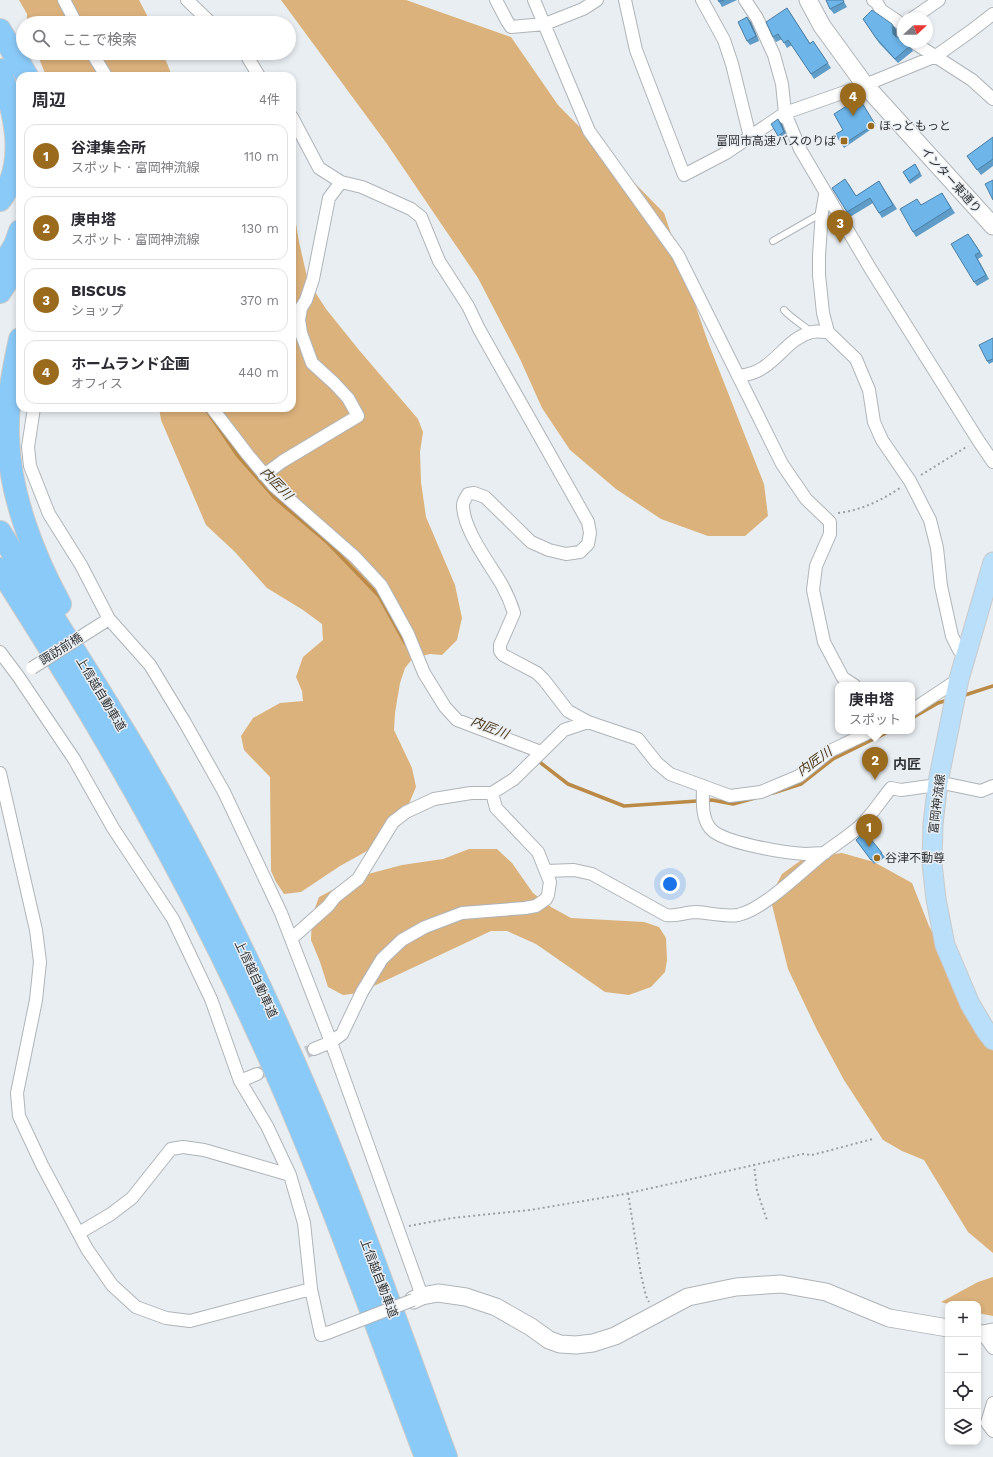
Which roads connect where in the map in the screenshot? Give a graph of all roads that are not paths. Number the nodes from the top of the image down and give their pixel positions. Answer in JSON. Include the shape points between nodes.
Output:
{"nodes":[{"id":1,"x":64,"y":0,"type":"edge"},
{"id":2,"x":187,"y":0,"type":"edge"},
{"id":3,"x":496,"y":0,"type":"edge"},
{"id":4,"x":534,"y":0,"type":"edge"},
{"id":5,"x":597,"y":0,"type":"edge"},
{"id":6,"x":625,"y":0,"type":"edge"},
{"id":7,"x":702,"y":0,"type":"edge"},
{"id":8,"x":745,"y":0,"type":"edge"},
{"id":9,"x":808,"y":0,"type":"edge"},
{"id":10,"x":939,"y":0,"type":"edge"},
{"id":11,"x":877,"y":1,"type":"edge"},
{"id":12,"x":922,"y":12,"type":"edge"},
{"id":13,"x":993,"y":14,"type":"edge"},
{"id":14,"x":72,"y":16,"type":"edge"},
{"id":15,"x":204,"y":16,"type":"edge"},
{"id":16,"x":897,"y":21,"type":"edge"},
{"id":17,"x":545,"y":24,"type":"junction"},
{"id":18,"x":0,"y":30,"type":"edge"},
{"id":19,"x":923,"y":48,"type":"edge"},
{"id":20,"x":936,"y":56,"type":"junction"},
{"id":21,"x":16,"y":57,"type":"edge"},
{"id":22,"x":18,"y":60,"type":"edge"},
{"id":23,"x":96,"y":60,"type":"edge"},
{"id":24,"x":249,"y":60,"type":"edge"},
{"id":25,"x":0,"y":69,"type":"edge"},
{"id":26,"x":25,"y":72,"type":"edge"},
{"id":27,"x":104,"y":72,"type":"edge"},
{"id":28,"x":257,"y":72,"type":"edge"},
{"id":29,"x":865,"y":85,"type":"junction"},
{"id":30,"x":993,"y":99,"type":"edge"},
{"id":31,"x":16,"y":101,"type":"edge"},
{"id":32,"x":785,"y":113,"type":"junction"},
{"id":33,"x":296,"y":124,"type":"edge"},
{"id":34,"x":750,"y":137,"type":"junction"},
{"id":35,"x":341,"y":182,"type":"junction"},
{"id":36,"x":826,"y":195,"type":"junction"},
{"id":37,"x":0,"y":200,"type":"edge"},
{"id":38,"x":822,"y":212,"type":"junction"},
{"id":39,"x":993,"y":226,"type":"edge"},
{"id":40,"x":16,"y":241,"type":"edge"},
{"id":41,"x":773,"y":241,"type":"dead end"},
{"id":42,"x":16,"y":268,"type":"edge"},
{"id":43,"x":0,"y":270,"type":"edge"},
{"id":44,"x":0,"y":292,"type":"edge"},
{"id":45,"x":784,"y":310,"type":"dead end"},
{"id":46,"x":811,"y":332,"type":"junction"},
{"id":47,"x":828,"y":332,"type":"junction"},
{"id":48,"x":16,"y":360,"type":"edge"},
{"id":49,"x":738,"y":376,"type":"junction"},
{"id":50,"x":33,"y":412,"type":"edge"},
{"id":51,"x":215,"y":412,"type":"edge"},
{"id":52,"x":993,"y":462,"type":"edge"},
{"id":53,"x":264,"y":475,"type":"junction"},
{"id":54,"x":0,"y":532,"type":"edge"},
{"id":55,"x":993,"y":562,"type":"edge"},
{"id":56,"x":0,"y":569,"type":"edge"},
{"id":57,"x":109,"y":619,"type":"junction"},
{"id":58,"x":0,"y":652,"type":"edge"},
{"id":59,"x":966,"y":654,"type":"junction"},
{"id":60,"x":18,"y":676,"type":"junction"},
{"id":61,"x":959,"y":679,"type":"junction"},
{"id":62,"x":849,"y":682,"type":"edge"},
{"id":63,"x":915,"y":708,"type":"edge"},
{"id":64,"x":588,"y":722,"type":"junction"},
{"id":65,"x":866,"y":734,"type":"edge"},
{"id":66,"x":541,"y":752,"type":"junction"},
{"id":67,"x":0,"y":773,"type":"edge"},
{"id":68,"x":938,"y":784,"type":"junction"},
{"id":69,"x":703,"y":786,"type":"junction"},
{"id":70,"x":993,"y":786,"type":"edge"},
{"id":71,"x":492,"y":793,"type":"junction"},
{"id":72,"x":825,"y":853,"type":"junction"},
{"id":73,"x":202,"y":868,"type":"junction"},
{"id":74,"x":546,"y":871,"type":"junction"},
{"id":75,"x":291,"y":939,"type":"junction"},
{"id":76,"x":993,"y":1040,"type":"edge"},
{"id":77,"x":331,"y":1042,"type":"junction"},
{"id":78,"x":314,"y":1049,"type":"tunnel mouth"},
{"id":79,"x":257,"y":1074,"type":"tunnel mouth"},
{"id":80,"x":240,"y":1081,"type":"junction"},
{"id":81,"x":290,"y":1176,"type":"junction"},
{"id":82,"x":79,"y":1233,"type":"junction"},
{"id":83,"x":311,"y":1289,"type":"junction"},
{"id":84,"x":417,"y":1298,"type":"junction"},
{"id":85,"x":945,"y":1327,"type":"edge"},
{"id":86,"x":985,"y":1333,"type":"edge"},
{"id":87,"x":993,"y":1348,"type":"edge"},
{"id":88,"x":993,"y":1403,"type":"edge"},
{"id":89,"x":993,"y":1431,"type":"edge"},
{"id":90,"x":426,"y":1457,"type":"edge"},
{"id":91,"x":446,"y":1457,"type":"edge"}],
"edges":[{"from":1,"to":14,"type":"street"},
{"from":2,"to":15,"type":"street"},
{"from":3,"to":17,"type":"street","via":[[511,27]]},
{"from":4,"to":17,"type":"street"},
{"from":5,"to":17,"type":"street","via":[[583,9]]},
{"from":6,"to":34,"type":"street","via":[[636,50],[684,175]]},
{"from":7,"to":34,"type":"street","via":[[724,40]]},
{"from":8,"to":32,"type":"street","via":[[757,18],[774,54],[782,84]]},
{"from":9,"to":29,"type":"street","name":"インター東通り","via":[[822,26]]},
{"from":10,"to":12,"type":"street"},
{"from":11,"to":16,"type":"street","via":[[881,10]]},
{"from":13,"to":20,"type":"street"},
{"from":17,"to":49,"type":"street","via":[[588,131],[678,255]]},
{"from":18,"to":21,"type":"highway"},
{"from":19,"to":20,"type":"street"},
{"from":20,"to":29,"type":"street"},
{"from":20,"to":30,"type":"street","via":[[972,80]]},
{"from":22,"to":26,"type":"highway"},
{"from":23,"to":27,"type":"street"},
{"from":24,"to":28,"type":"street"},
{"from":25,"to":31,"type":"highway"},
{"from":25,"to":37,"type":"highway","via":[[12,107],[16,153],[13,176]]},
{"from":29,"to":32,"type":"street"},
{"from":29,"to":39,"type":"street","name":"インター東通り"},
{"from":32,"to":34,"type":"street"},
{"from":32,"to":36,"type":"street","via":[[800,149]]},
{"from":33,"to":35,"type":"street","via":[[319,168]]},
{"from":35,"to":53,"type":"street","via":[[329,198],[313,279],[299,320],[312,363],[348,398],[358,416]]},
{"from":35,"to":64,"type":"street","via":[[362,187],[411,209],[420,217],[439,260],[468,306],[588,522],[588,544],[580,552],[566,554],[531,542],[485,497],[474,493],[468,494],[463,506],[468,528],[503,586],[514,613],[500,645],[500,651],[537,673],[568,711]]},
{"from":36,"to":38,"type":"street"},
{"from":36,"to":52,"type":"street"},
{"from":38,"to":41,"type":"lane"},
{"from":38,"to":47,"type":"street","via":[[818,275]]},
{"from":40,"to":43,"type":"highway"},
{"from":42,"to":44,"type":"highway"},
{"from":45,"to":46,"type":"lane"},
{"from":46,"to":47,"type":"street"},
{"from":46,"to":49,"type":"street","via":[[789,344],[764,368]]},
{"from":47,"to":59,"type":"street","via":[[856,359],[869,390],[874,422],[882,440],[910,481],[930,520],[952,636],[959,650]]},
{"from":48,"to":73,"type":"highway","via":[[8,411],[8,436],[10,464],[25,523],[56,597],[173,807]]},
{"from":49,"to":62,"type":"street","via":[[782,464],[806,499],[830,522],[830,534],[816,566],[814,590],[824,642],[843,678]]},
{"from":50,"to":57,"type":"street","via":[[28,447],[30,466],[49,514],[81,565]]},
{"from":51,"to":53,"type":"street"},
{"from":53,"to":66,"type":"street","via":[[299,510],[355,557],[381,586],[408,634],[424,673],[445,707],[457,720]]},
{"from":54,"to":73,"type":"highway","name":"上信越自動車道","via":[[114,714]]},
{"from":55,"to":59,"type":"main road","name":"富岡神流線"},
{"from":56,"to":90,"type":"highway","name":"上信越自動車道","via":[[104,737],[183,879],[257,1028],[292,1109]]},
{"from":57,"to":60,"type":"street","name":"諏訪前橋","bridge":true},
{"from":57,"to":75,"type":"street","via":[[150,665],[184,720],[224,792]]},
{"from":58,"to":60,"type":"street"},
{"from":59,"to":61,"type":"main road","name":"富岡神流線"},
{"from":60,"to":80,"type":"street","via":[[74,759],[113,828],[173,919],[212,999]]},
{"from":61,"to":63,"type":"street"},
{"from":61,"to":68,"type":"main road","name":"富岡神流線"},
{"from":64,"to":66,"type":"street","via":[[564,730]]},
{"from":64,"to":69,"type":"street","via":[[638,739],[657,763],[670,774]]},
{"from":65,"to":69,"type":"street","via":[[830,751],[799,776],[761,792],[730,796]]},
{"from":66,"to":71,"type":"street","via":[[514,779]]},
{"from":67,"to":82,"type":"street","via":[[36,930],[40,962],[36,1000],[17,1093],[19,1116]]},
{"from":68,"to":70,"type":"street","via":[[981,791]]},
{"from":68,"to":72,"type":"street","via":[[901,790],[891,788],[861,825]]},
{"from":68,"to":76,"type":"main road","name":"富岡神流線","via":[[932,864],[945,945],[970,1004]]},
{"from":69,"to":72,"type":"street","via":[[704,815],[709,827],[721,836],[744,845],[806,854]]},
{"from":71,"to":74,"type":"street","via":[[496,808],[538,852]]},
{"from":71,"to":75,"type":"street","via":[[471,793],[434,799],[406,812],[393,822],[358,879]]},
{"from":72,"to":74,"type":"street","via":[[756,908],[738,914],[718,916],[695,912],[666,915],[592,874],[574,870]]},
{"from":73,"to":91,"type":"highway","name":"上信越自動車道","via":[[276,1020],[313,1106]]},
{"from":74,"to":77,"type":"street","via":[[550,882],[548,895],[536,906],[462,914],[425,926],[402,940],[382,959],[362,992],[342,1034]]},
{"from":75,"to":77,"type":"street"},
{"from":77,"to":78,"type":"street"},
{"from":77,"to":84,"type":"street","via":[[398,1228]]},
{"from":79,"to":80,"type":"street"},
{"from":80,"to":81,"type":"street","via":[[267,1126]]},
{"from":81,"to":82,"type":"street","via":[[204,1150],[183,1147],[171,1149],[132,1198],[112,1214]]},
{"from":81,"to":83,"type":"street","via":[[304,1223]]},
{"from":82,"to":83,"type":"street","via":[[112,1285],[136,1307],[166,1318],[190,1321]]},
{"from":83,"to":84,"type":"street","bridge":true,"via":[[321,1335]]},
{"from":84,"to":85,"type":"street","via":[[438,1293],[459,1296],[496,1307],[549,1340],[576,1345],[615,1336],[688,1296],[736,1287],[781,1284],[826,1292],[889,1318]]},
{"from":86,"to":87,"type":"street"},
{"from":88,"to":89,"type":"street","via":[[987,1423]]}]}
